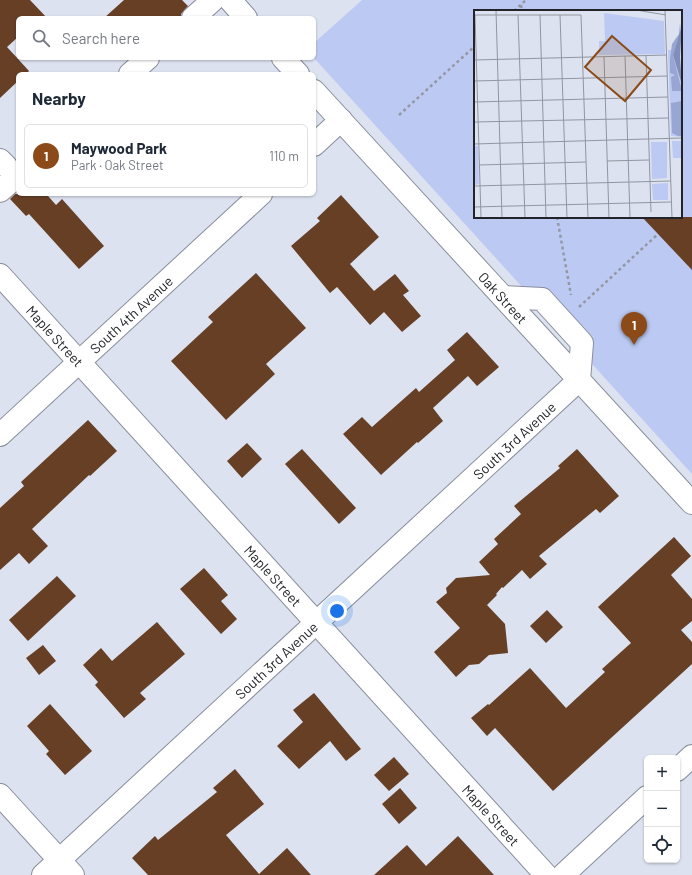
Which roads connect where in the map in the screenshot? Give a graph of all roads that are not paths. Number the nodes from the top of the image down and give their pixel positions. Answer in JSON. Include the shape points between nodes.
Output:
{"nodes":[{"id":1,"x":213,"y":0,"type":"edge"},
{"id":2,"x":230,"y":0,"type":"edge"},
{"id":3,"x":195,"y":16,"type":"edge"},
{"id":4,"x":244,"y":16,"type":"edge"},
{"id":5,"x":146,"y":60,"type":"edge"},
{"id":6,"x":286,"y":60,"type":"edge"},
{"id":7,"x":132,"y":72,"type":"edge"},
{"id":8,"x":296,"y":72,"type":"edge"},
{"id":9,"x":316,"y":93,"type":"edge"},
{"id":10,"x":341,"y":120,"type":"junction"},
{"id":11,"x":316,"y":143,"type":"edge"},
{"id":12,"x":8,"y":167,"type":"edge"},
{"id":13,"x":0,"y":191,"type":"edge"},
{"id":14,"x":259,"y":196,"type":"edge"},
{"id":15,"x":0,"y":275,"type":"edge"},
{"id":16,"x":79,"y":362,"type":"junction"},
{"id":17,"x":579,"y":380,"type":"junction"},
{"id":18,"x":0,"y":435,"type":"edge"},
{"id":19,"x":692,"y":503,"type":"edge"},
{"id":20,"x":316,"y":622,"type":"junction"},
{"id":21,"x":692,"y":756,"type":"edge"},
{"id":22,"x":680,"y":767,"type":"edge"},
{"id":23,"x":0,"y":795,"type":"edge"},
{"id":24,"x":644,"y":800,"type":"edge"},
{"id":25,"x":66,"y":867,"type":"edge"},
{"id":26,"x":43,"y":875,"type":"edge"},
{"id":27,"x":546,"y":875,"type":"edge"},
{"id":28,"x":562,"y":875,"type":"edge"}],
"edges":[{"from":1,"to":3,"type":"street"},
{"from":2,"to":4,"type":"street"},
{"from":5,"to":7,"type":"street"},
{"from":6,"to":8,"type":"street"},
{"from":9,"to":10,"type":"street","name":"Oak Street"},
{"from":10,"to":11,"type":"street"},
{"from":10,"to":17,"type":"street","name":"Oak Street"},
{"from":12,"to":13,"type":"street"},
{"from":14,"to":16,"type":"street","name":"South 4th Avenue"},
{"from":15,"to":16,"type":"street","name":"Maple Street"},
{"from":16,"to":18,"type":"street","name":"South 4th Avenue"},
{"from":16,"to":20,"type":"street","name":"Maple Street"},
{"from":17,"to":19,"type":"street","name":"Oak Street"},
{"from":17,"to":20,"type":"street","name":"South 3rd Avenue"},
{"from":20,"to":25,"type":"street","name":"South 3rd Avenue"},
{"from":20,"to":27,"type":"street","name":"Maple Street"},
{"from":21,"to":22,"type":"street"},
{"from":23,"to":25,"type":"street"},
{"from":24,"to":28,"type":"street"},
{"from":25,"to":26,"type":"street","name":"South 3rd Avenue"}]}
